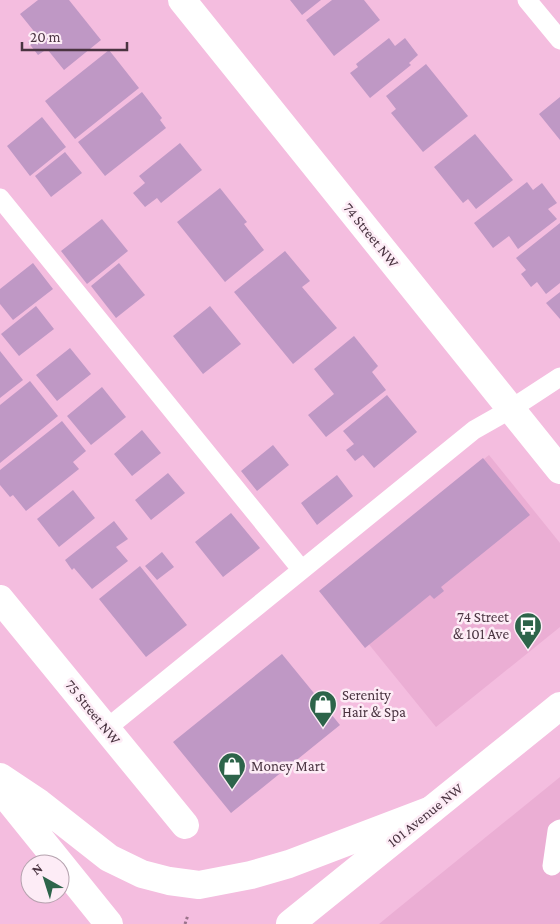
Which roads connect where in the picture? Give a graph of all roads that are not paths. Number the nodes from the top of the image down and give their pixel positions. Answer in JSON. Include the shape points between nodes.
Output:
{"nodes":[{"id":1,"x":182,"y":0,"type":"edge"},
{"id":2,"x":528,"y":0,"type":"edge"},
{"id":3,"x":560,"y":40,"type":"edge"},
{"id":4,"x":0,"y":198,"type":"edge"},
{"id":5,"x":560,"y":377,"type":"edge"},
{"id":6,"x":511,"y":409,"type":"junction"},
{"id":7,"x":560,"y":470,"type":"edge"},
{"id":8,"x":301,"y":569,"type":"junction"},
{"id":9,"x":0,"y":599,"type":"edge"},
{"id":10,"x":560,"y":706,"type":"edge"},
{"id":11,"x":106,"y":729,"type":"junction"},
{"id":12,"x":0,"y":777,"type":"edge"},
{"id":13,"x":0,"y":789,"type":"edge"},
{"id":14,"x":430,"y":810,"type":"junction"},
{"id":15,"x":185,"y":825,"type":"dead end"},
{"id":16,"x":560,"y":829,"type":"edge"},
{"id":17,"x":552,"y":866,"type":"dead end"},
{"id":18,"x":109,"y":924,"type":"edge"},
{"id":19,"x":290,"y":924,"type":"edge"}],
"edges":[{"from":1,"to":6,"type":"main road","name":"74 Street NW"},
{"from":2,"to":3,"type":"lane"},
{"from":4,"to":8,"type":"lane"},
{"from":5,"to":6,"type":"lane"},
{"from":6,"to":7,"type":"main road","name":"74 Street NW"},
{"from":6,"to":8,"type":"lane","via":[[474,430]]},
{"from":8,"to":11,"type":"lane"},
{"from":9,"to":11,"type":"main road","name":"75 Street NW"},
{"from":10,"to":14,"type":"main road","name":"101 Avenue NW"},
{"from":11,"to":15,"type":"main road","name":"75 Street NW"},
{"from":12,"to":14,"type":"main road","via":[[110,858],[142,874],[169,882],[199,885],[289,864]]},
{"from":13,"to":18,"type":"main road"},
{"from":14,"to":19,"type":"main road","name":"101 Avenue NW"},
{"from":16,"to":17,"type":"lane","via":[[557,831]]}]}
